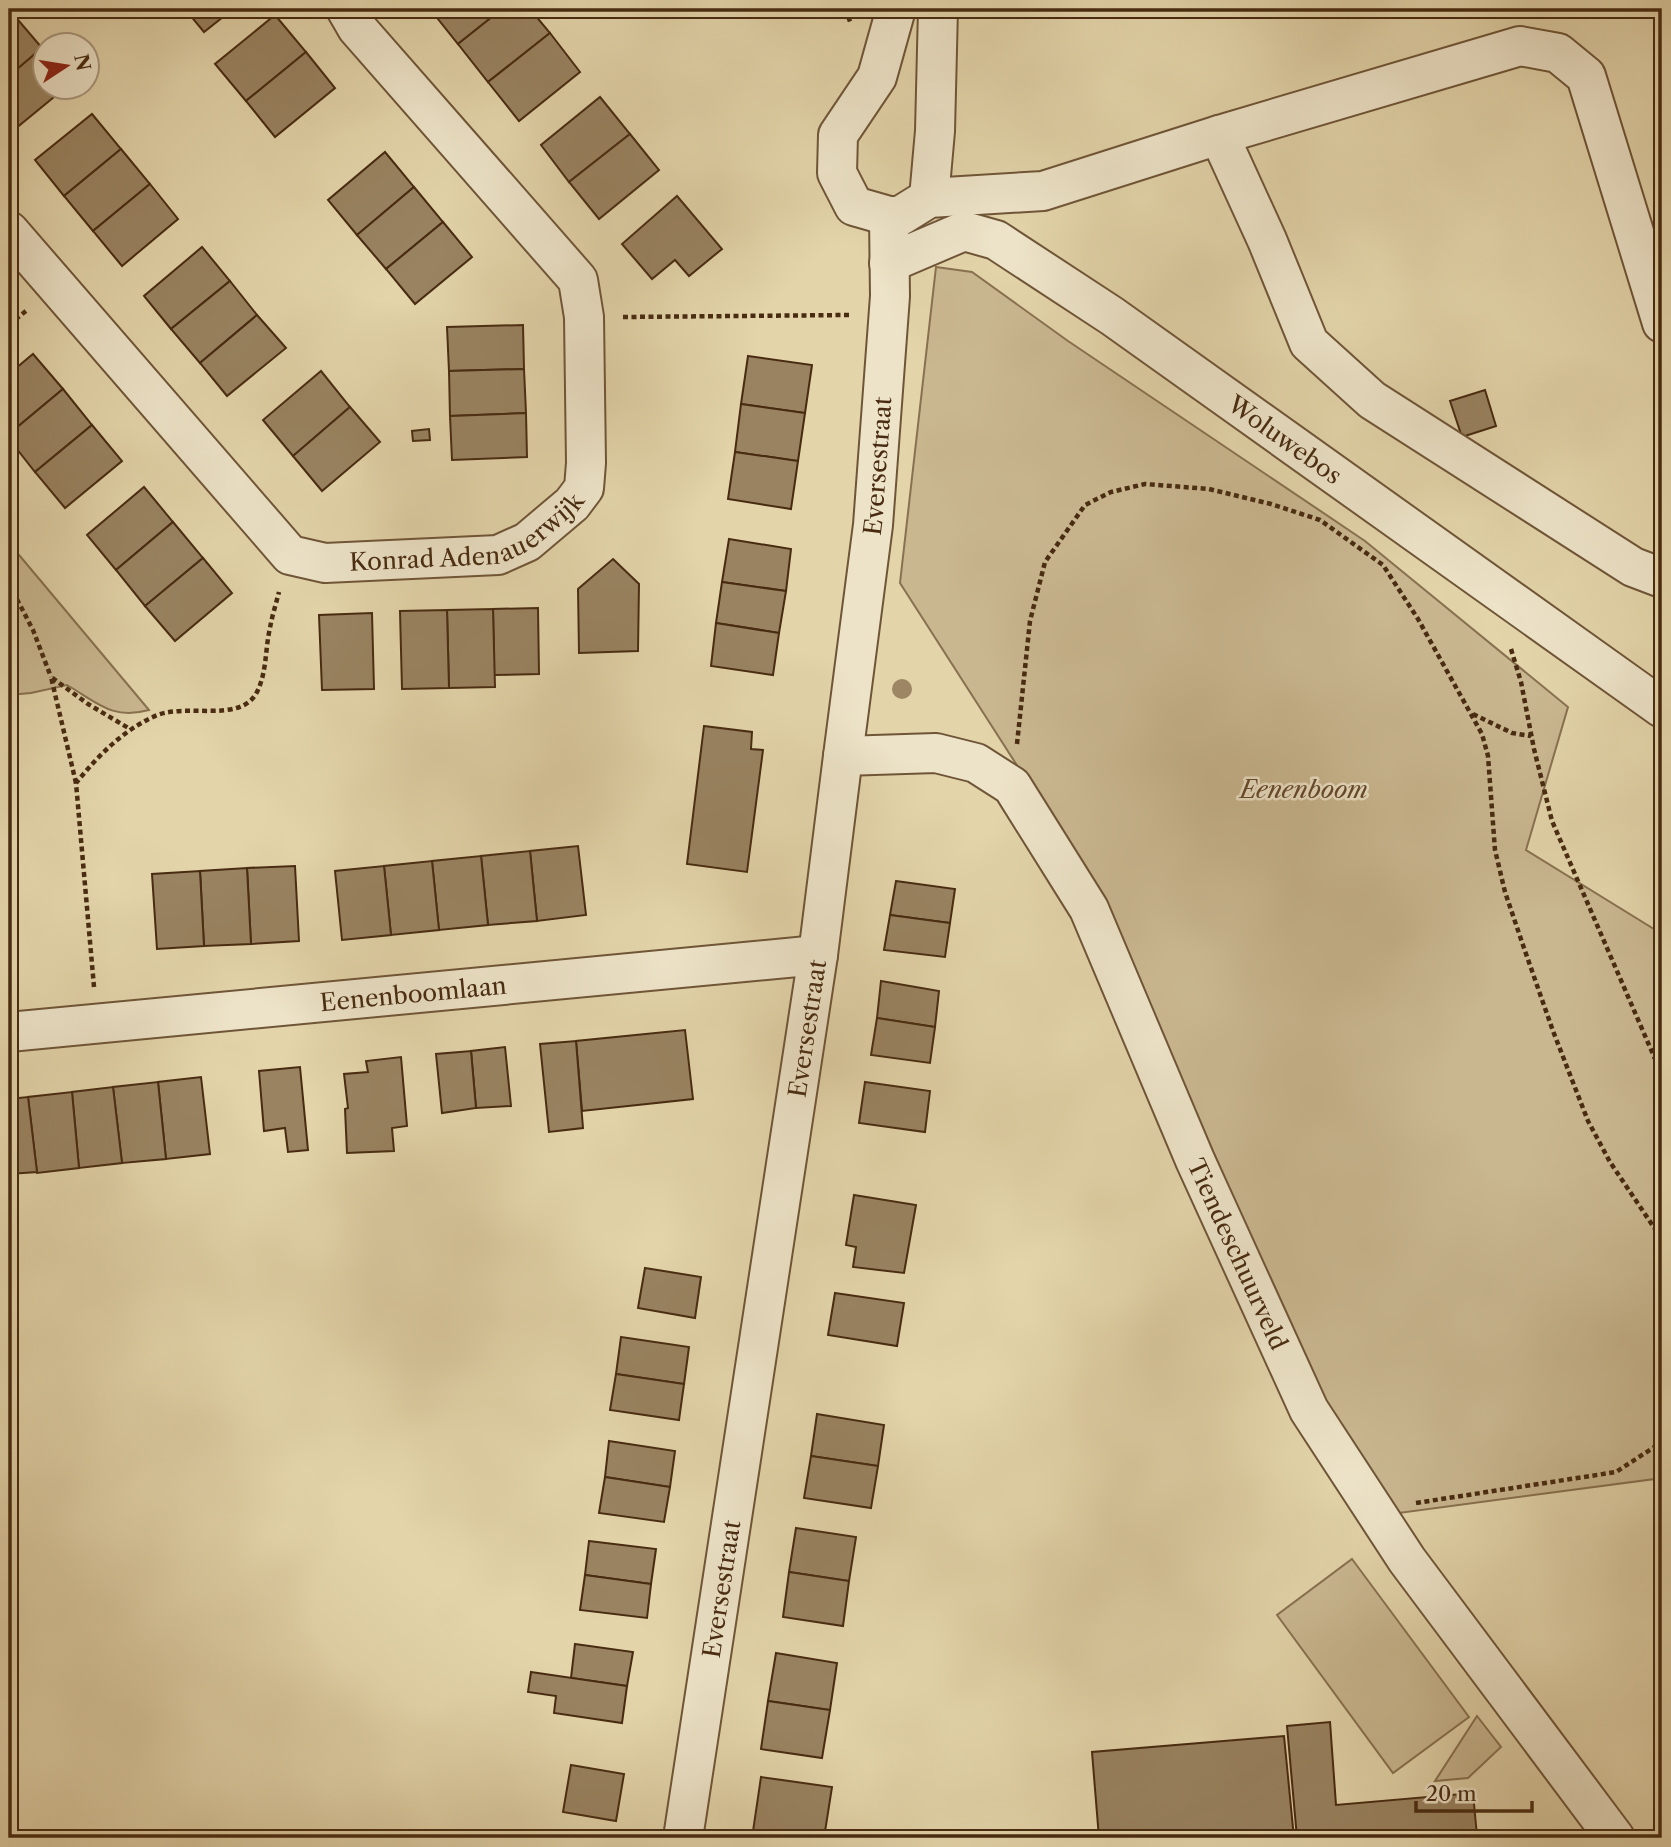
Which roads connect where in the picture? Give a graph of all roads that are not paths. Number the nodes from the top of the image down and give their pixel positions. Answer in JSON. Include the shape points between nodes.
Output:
{"nodes":[{"id":1,"x":346,"y":9,"type":"edge"},
{"id":2,"x":896,"y":9,"type":"edge"},
{"id":3,"x":938,"y":9,"type":"edge"},
{"id":4,"x":1219,"y":135,"type":"junction"},
{"id":5,"x":929,"y":198,"type":"junction"},
{"id":6,"x":890,"y":216,"type":"junction"},
{"id":7,"x":9,"y":231,"type":"edge"},
{"id":8,"x":889,"y":263,"type":"junction"},
{"id":9,"x":1662,"y":323,"type":"edge"},
{"id":10,"x":1662,"y":578,"type":"edge"},
{"id":11,"x":1662,"y":708,"type":"edge"},
{"id":12,"x":843,"y":756,"type":"junction"},
{"id":13,"x":818,"y":956,"type":"junction"},
{"id":14,"x":9,"y":1032,"type":"edge"},
{"id":15,"x":683,"y":1838,"type":"edge"},
{"id":16,"x":1615,"y":1838,"type":"edge"}],
"edges":[{"from":1,"to":7,"type":"street","name":"Konrad Adenauerwijk","via":[[357,28],[578,279],[584,317],[584,488],[527,542],[498,555],[325,563],[290,555]]},
{"from":2,"to":6,"type":"street","via":[[877,78],[838,135],[837,173],[854,206]]},
{"from":3,"to":5,"type":"street"},
{"from":4,"to":5,"type":"street","via":[[1043,191]]},
{"from":4,"to":9,"type":"street","via":[[1520,47],[1558,53],[1586,76]]},
{"from":4,"to":10,"type":"street","via":[[1309,343],[1372,400],[1633,567]]},
{"from":5,"to":6,"type":"street","via":[[900,216]]},
{"from":6,"to":8,"type":"street","name":"Eversestraat"},
{"from":8,"to":11,"type":"street","name":"Woluwebos","via":[[964,231],[996,240],[1112,316]]},
{"from":8,"to":12,"type":"street","name":"Eversestraat","via":[[873,525]]},
{"from":12,"to":13,"type":"street","name":"Eversestraat"},
{"from":12,"to":16,"type":"street","name":"Tiendeschuurveld","via":[[936,753],[976,763],[1012,786],[1090,909],[1195,1160],[1309,1410],[1442,1608]]},
{"from":13,"to":14,"type":"street","name":"Eenenboomlaan"},
{"from":13,"to":15,"type":"street","name":"Eversestraat"}]}
